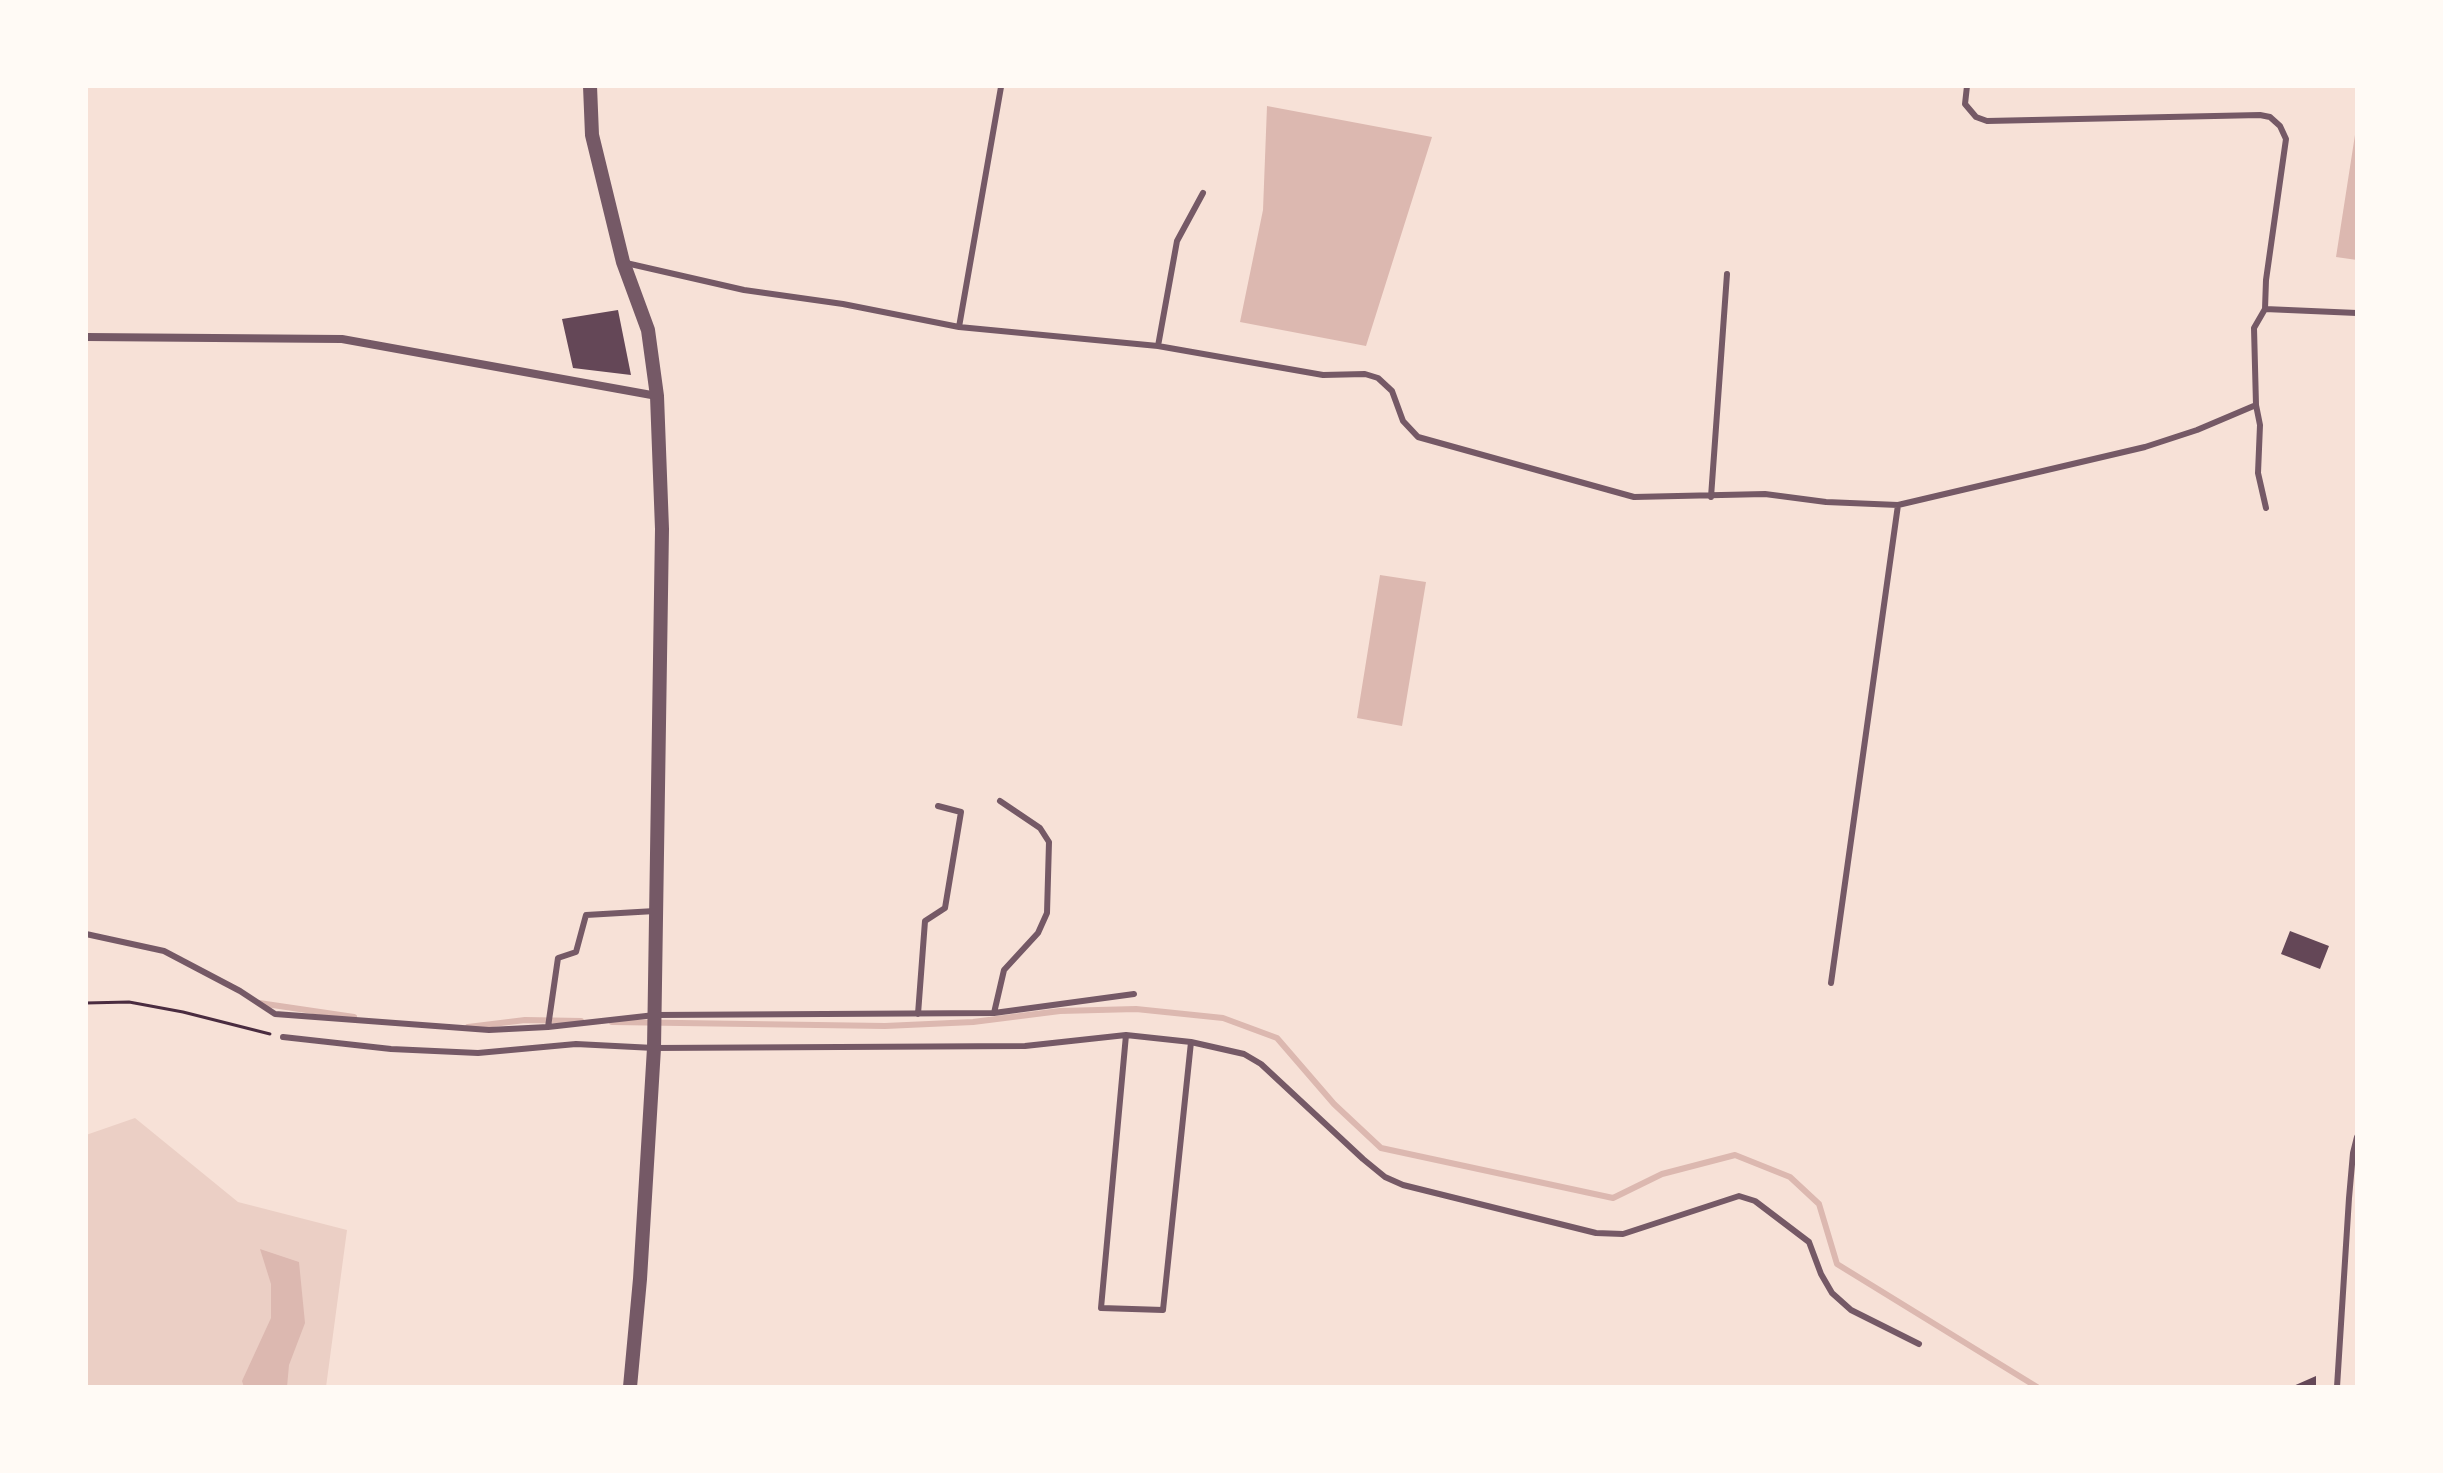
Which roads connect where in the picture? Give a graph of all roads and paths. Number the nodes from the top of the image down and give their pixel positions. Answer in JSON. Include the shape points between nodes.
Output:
{"nodes":[{"id":1,"x":590,"y":86,"type":"edge"},
{"id":2,"x":1967,"y":86,"type":"edge"},
{"id":3,"x":1001,"y":87,"type":"edge"},
{"id":4,"x":1203,"y":193,"type":"dead end"},
{"id":5,"x":623,"y":262,"type":"junction"},
{"id":6,"x":1727,"y":274,"type":"dead end"},
{"id":7,"x":2265,"y":309,"type":"junction"},
{"id":8,"x":2357,"y":313,"type":"edge"},
{"id":9,"x":959,"y":327,"type":"junction"},
{"id":10,"x":86,"y":337,"type":"edge"},
{"id":11,"x":1158,"y":346,"type":"junction"},
{"id":12,"x":657,"y":396,"type":"junction"},
{"id":13,"x":2256,"y":405,"type":"junction"},
{"id":14,"x":1711,"y":497,"type":"junction"},
{"id":15,"x":1898,"y":505,"type":"junction"},
{"id":16,"x":2266,"y":508,"type":"dead end"},
{"id":17,"x":1000,"y":801,"type":"dead end"},
{"id":18,"x":938,"y":806,"type":"dead end"},
{"id":19,"x":657,"y":911,"type":"junction"},
{"id":20,"x":86,"y":934,"type":"edge"},
{"id":21,"x":1831,"y":983,"type":"dead end"},
{"id":22,"x":1134,"y":994,"type":"dead end"},
{"id":23,"x":86,"y":1003,"type":"edge"},
{"id":24,"x":994,"y":1013,"type":"junction"},
{"id":25,"x":918,"y":1014,"type":"junction"},
{"id":26,"x":655,"y":1015,"type":"junction"},
{"id":27,"x":548,"y":1027,"type":"junction"},
{"id":28,"x":1126,"y":1035,"type":"junction"},
{"id":29,"x":283,"y":1037,"type":"joint"},
{"id":30,"x":1191,"y":1042,"type":"junction"},
{"id":31,"x":654,"y":1048,"type":"junction"},
{"id":32,"x":2357,"y":1137,"type":"edge"},
{"id":33,"x":1919,"y":1344,"type":"dead end"},
{"id":34,"x":630,"y":1387,"type":"edge"},
{"id":35,"x":2337,"y":1387,"type":"edge"}],
"edges":[{"from":1,"to":5,"type":"street","via":[[592,135]]},
{"from":2,"to":7,"type":"lane","via":[[1965,104],[1987,121],[2270,117],[2286,139]]},
{"from":3,"to":9,"type":"lane"},
{"from":4,"to":11,"type":"lane","via":[[1177,241]]},
{"from":5,"to":9,"type":"lane","via":[[744,290]]},
{"from":5,"to":12,"type":"street","via":[[648,330]]},
{"from":6,"to":14,"type":"lane"},
{"from":7,"to":8,"type":"lane"},
{"from":7,"to":13,"type":"lane","via":[[2254,328]]},
{"from":9,"to":11,"type":"lane"},
{"from":10,"to":12,"type":"street","via":[[342,339]]},
{"from":11,"to":14,"type":"lane","via":[[1323,375],[1365,374],[1392,391],[1403,421],[1418,437],[1634,497]]},
{"from":12,"to":19,"type":"street","via":[[662,529]]},
{"from":13,"to":15,"type":"lane","via":[[2145,447]]},
{"from":13,"to":16,"type":"lane","via":[[2258,473]]},
{"from":14,"to":15,"type":"lane","via":[[1765,494]]},
{"from":15,"to":21,"type":"lane"},
{"from":17,"to":24,"type":"lane","via":[[1040,828],[1049,842],[1047,913],[1038,933],[1004,970]]},
{"from":18,"to":25,"type":"lane","via":[[961,812],[945,908],[925,921]]},
{"from":19,"to":26,"type":"street"},
{"from":19,"to":27,"type":"lane","via":[[586,915],[576,952],[558,958]]},
{"from":20,"to":27,"type":"lane","via":[[164,951],[275,1014],[489,1030]]},
{"from":22,"to":24,"type":"lane"},
{"from":23,"to":29,"type":"path","via":[[129,1002]]},
{"from":24,"to":25,"type":"lane"},
{"from":25,"to":26,"type":"lane"},
{"from":26,"to":27,"type":"lane"},
{"from":26,"to":31,"type":"street"},
{"from":28,"to":30,"type":"lane"},
{"from":28,"to":30,"type":"lane","via":[[1101,1308],[1163,1310]]},
{"from":28,"to":31,"type":"lane","via":[[1025,1046]]},
{"from":29,"to":31,"type":"lane","via":[[478,1053],[576,1044]]},
{"from":30,"to":33,"type":"lane","via":[[1244,1054],[1261,1064],[1363,1159],[1403,1185],[1596,1233],[1623,1234],[1739,1196],[1755,1201],[1809,1242],[1832,1293],[1851,1310]]},
{"from":31,"to":34,"type":"street"},
{"from":32,"to":35,"type":"lane"}]}
